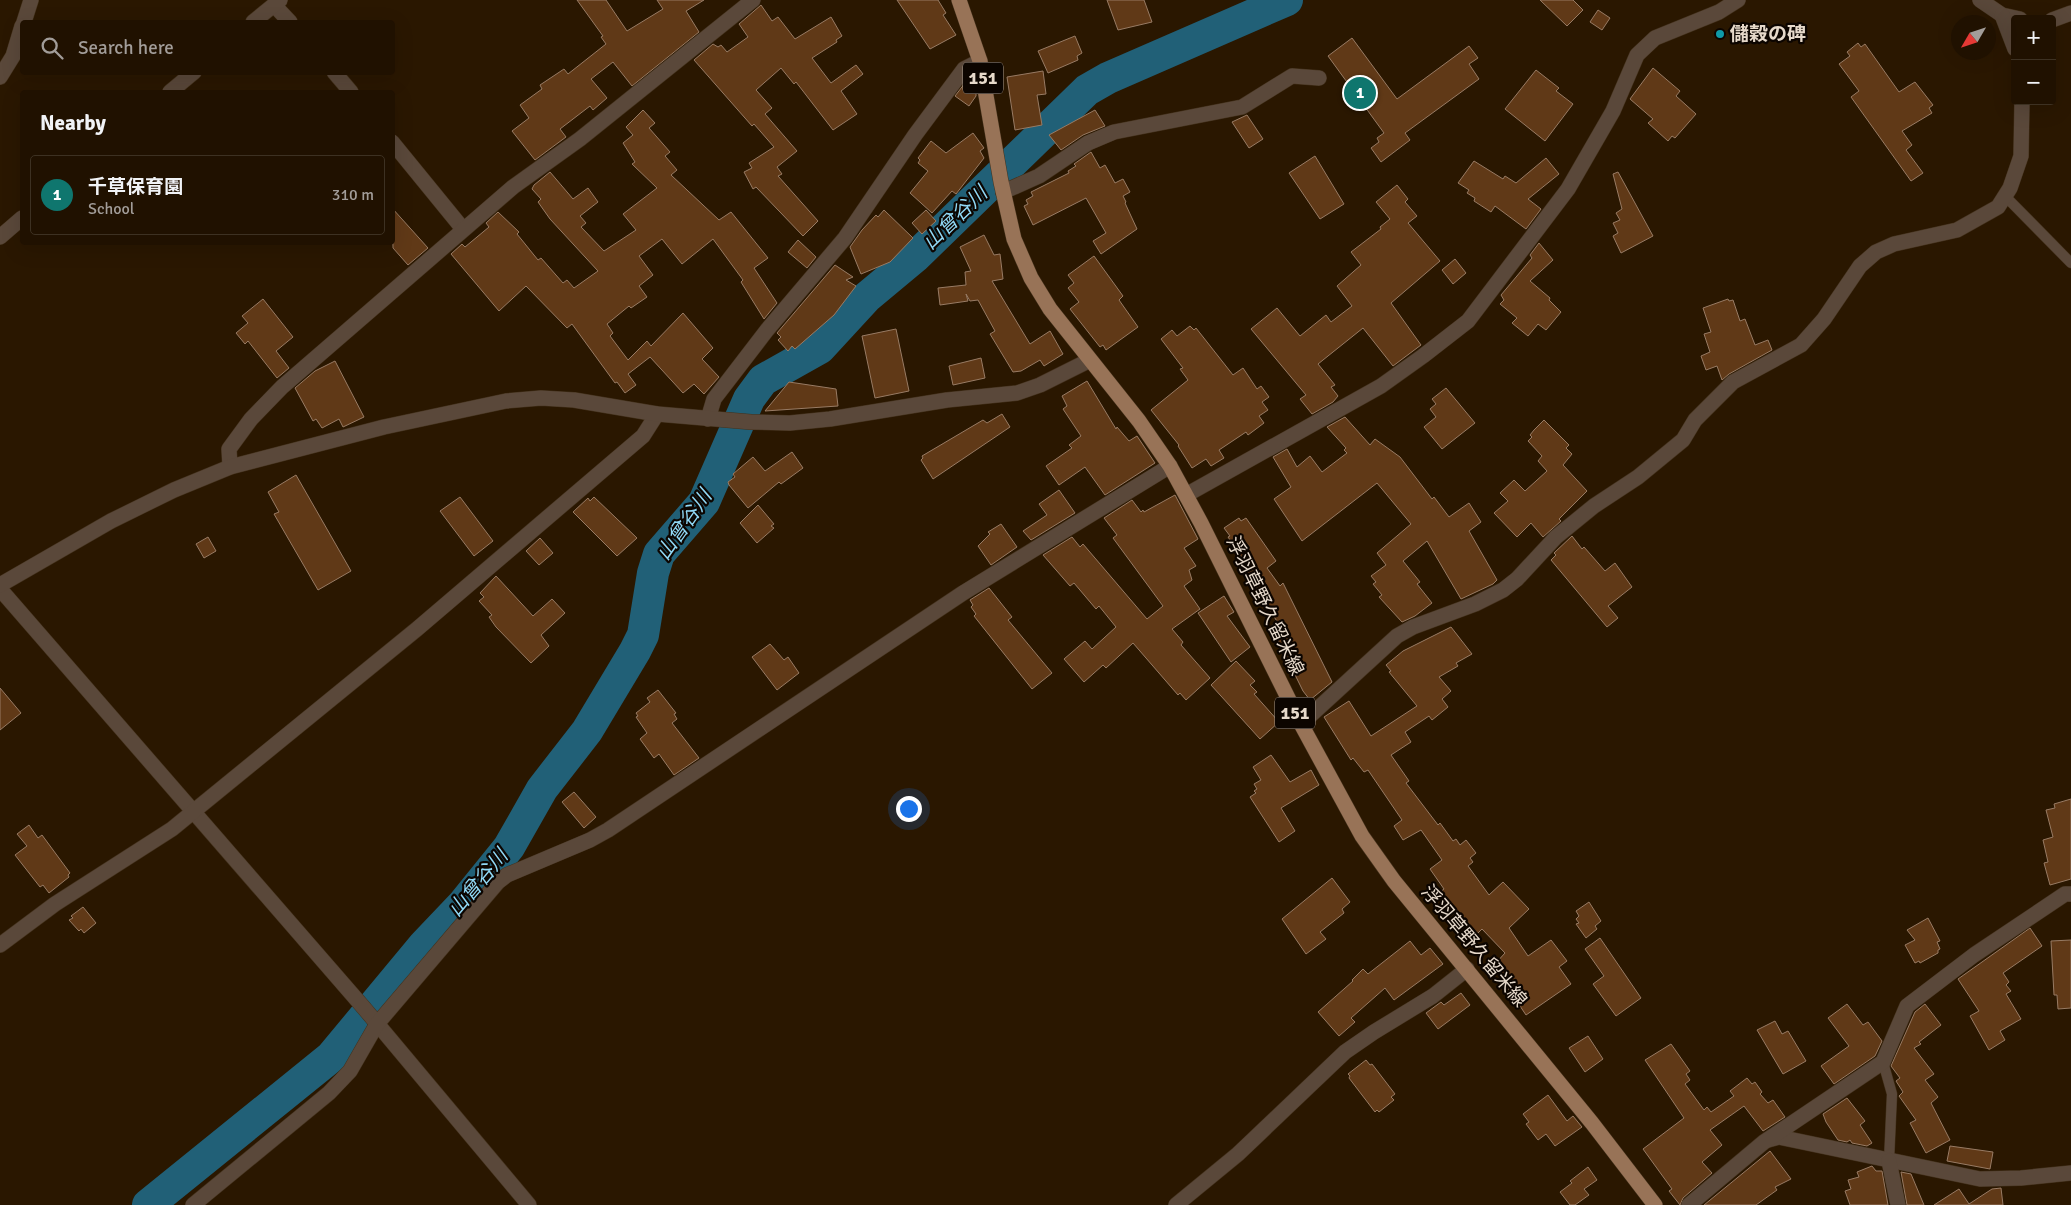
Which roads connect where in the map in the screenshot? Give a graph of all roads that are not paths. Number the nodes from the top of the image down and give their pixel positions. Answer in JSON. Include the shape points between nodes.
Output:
{"nodes":[{"id":1,"x":31,"y":0,"type":"edge"},
{"id":2,"x":753,"y":0,"type":"edge"},
{"id":3,"x":959,"y":0,"type":"edge"},
{"id":4,"x":1738,"y":0,"type":"edge"},
{"id":5,"x":1980,"y":0,"type":"edge"},
{"id":6,"x":277,"y":2,"type":"edge"},
{"id":7,"x":2071,"y":13,"type":"edge"},
{"id":8,"x":2002,"y":15,"type":"junction"},
{"id":9,"x":2011,"y":17,"type":"edge"},
{"id":10,"x":2056,"y":19,"type":"edge"},
{"id":11,"x":24,"y":20,"type":"edge"},
{"id":12,"x":255,"y":20,"type":"edge"},
{"id":13,"x":289,"y":20,"type":"edge"},
{"id":14,"x":20,"y":34,"type":"edge"},
{"id":15,"x":2011,"y":39,"type":"edge"},
{"id":16,"x":980,"y":62,"type":"junction"},
{"id":17,"x":190,"y":75,"type":"edge"},
{"id":18,"x":337,"y":75,"type":"edge"},
{"id":19,"x":0,"y":77,"type":"edge"},
{"id":20,"x":1320,"y":78,"type":"dead end"},
{"id":21,"x":172,"y":90,"type":"edge"},
{"id":22,"x":349,"y":90,"type":"edge"},
{"id":23,"x":2022,"y":105,"type":"edge"},
{"id":24,"x":395,"y":146,"type":"edge"},
{"id":25,"x":1002,"y":187,"type":"junction"},
{"id":26,"x":2004,"y":194,"type":"junction"},
{"id":27,"x":20,"y":220,"type":"edge"},
{"id":28,"x":462,"y":229,"type":"junction"},
{"id":29,"x":0,"y":237,"type":"edge"},
{"id":30,"x":2071,"y":263,"type":"edge"},
{"id":31,"x":1090,"y":360,"type":"junction"},
{"id":32,"x":657,"y":414,"type":"junction"},
{"id":33,"x":708,"y":419,"type":"junction"},
{"id":34,"x":1170,"y":466,"type":"junction"},
{"id":35,"x":230,"y":467,"type":"junction"},
{"id":36,"x":1186,"y":495,"type":"junction"},
{"id":37,"x":0,"y":587,"type":"edge"},
{"id":38,"x":1301,"y":724,"type":"junction"},
{"id":39,"x":194,"y":811,"type":"junction"},
{"id":40,"x":2071,"y":894,"type":"edge"},
{"id":41,"x":0,"y":945,"type":"edge"},
{"id":42,"x":1467,"y":969,"type":"junction"},
{"id":43,"x":371,"y":1017,"type":"junction"},
{"id":44,"x":1883,"y":1062,"type":"junction"},
{"id":45,"x":1764,"y":1142,"type":"junction"},
{"id":46,"x":1889,"y":1161,"type":"junction"},
{"id":47,"x":2071,"y":1172,"type":"edge"},
{"id":48,"x":194,"y":1205,"type":"edge"},
{"id":49,"x":529,"y":1205,"type":"edge"},
{"id":50,"x":1176,"y":1205,"type":"edge"},
{"id":51,"x":1655,"y":1205,"type":"edge"},
{"id":52,"x":1688,"y":1205,"type":"edge"},
{"id":53,"x":1898,"y":1205,"type":"edge"}],
"edges":[{"from":1,"to":11,"type":"street"},
{"from":2,"to":28,"type":"street"},
{"from":3,"to":16,"type":"main road","name":"浮羽草野久留米線","number":"151"},
{"from":4,"to":36,"type":"street","via":[[1719,12],[1655,38],[1636,55],[1612,111],[1568,189],[1468,321],[1381,386]]},
{"from":5,"to":8,"type":"street"},
{"from":6,"to":12,"type":"street"},
{"from":6,"to":13,"type":"street"},
{"from":7,"to":10,"type":"street"},
{"from":8,"to":9,"type":"street"},
{"from":8,"to":15,"type":"street"},
{"from":14,"to":19,"type":"street","via":[[13,56]]},
{"from":16,"to":25,"type":"main road","name":"浮羽草野久留米線","number":"151"},
{"from":16,"to":33,"type":"street","via":[[964,69],[845,238],[714,399]]},
{"from":17,"to":21,"type":"street"},
{"from":18,"to":22,"type":"street"},
{"from":20,"to":25,"type":"street","via":[[1292,76],[1242,107],[1114,132],[1088,143],[1038,176]]},
{"from":23,"to":26,"type":"street","via":[[2021,156],[2010,188]]},
{"from":24,"to":28,"type":"street"},
{"from":25,"to":31,"type":"main road","name":"浮羽草野久留米線","number":"151","via":[[1014,239],[1031,278],[1050,310]]},
{"from":26,"to":30,"type":"lane"},
{"from":26,"to":38,"type":"street","via":[[1998,207],[1956,230],[1894,244],[1876,252],[1860,266],[1824,320],[1801,345],[1733,382],[1695,420],[1684,440],[1638,477],[1594,506],[1517,579],[1475,604],[1397,636]]},
{"from":27,"to":29,"type":"street"},
{"from":28,"to":35,"type":"street","via":[[282,387],[251,419],[229,449]]},
{"from":31,"to":33,"type":"street","via":[[1040,386],[1017,393],[790,423]]},
{"from":31,"to":34,"type":"main road","name":"浮羽草野久留米線","number":"151"},
{"from":32,"to":33,"type":"street"},
{"from":32,"to":35,"type":"street","via":[[574,400],[506,401],[384,427]]},
{"from":32,"to":39,"type":"street","via":[[643,436],[417,629]]},
{"from":34,"to":36,"type":"main road","name":"浮羽草野久留米線","number":"151"},
{"from":34,"to":43,"type":"street","via":[[963,593],[608,830],[507,875]]},
{"from":35,"to":37,"type":"street","via":[[111,521]]},
{"from":36,"to":38,"type":"main road","name":"浮羽草野久留米線","number":"151"},
{"from":37,"to":39,"type":"street"},
{"from":38,"to":42,"type":"main road","name":"浮羽草野久留米線","number":"151","via":[[1362,836],[1394,881]]},
{"from":39,"to":41,"type":"street"},
{"from":39,"to":43,"type":"street"},
{"from":40,"to":44,"type":"street","via":[[2065,894],[1974,955],[1907,1006]]},
{"from":42,"to":50,"type":"street","via":[[1433,996],[1345,1052],[1238,1154]]},
{"from":42,"to":51,"type":"main road","name":"浮羽草野久留米線","number":"151"},
{"from":43,"to":48,"type":"street","via":[[350,1071],[329,1093]]},
{"from":43,"to":49,"type":"street"},
{"from":44,"to":45,"type":"street"},
{"from":44,"to":46,"type":"lane","via":[[1892,1094]]},
{"from":45,"to":46,"type":"street","via":[[1779,1137]]},
{"from":45,"to":52,"type":"street"},
{"from":46,"to":47,"type":"street","via":[[1980,1179]]},
{"from":46,"to":53,"type":"street"}]}
